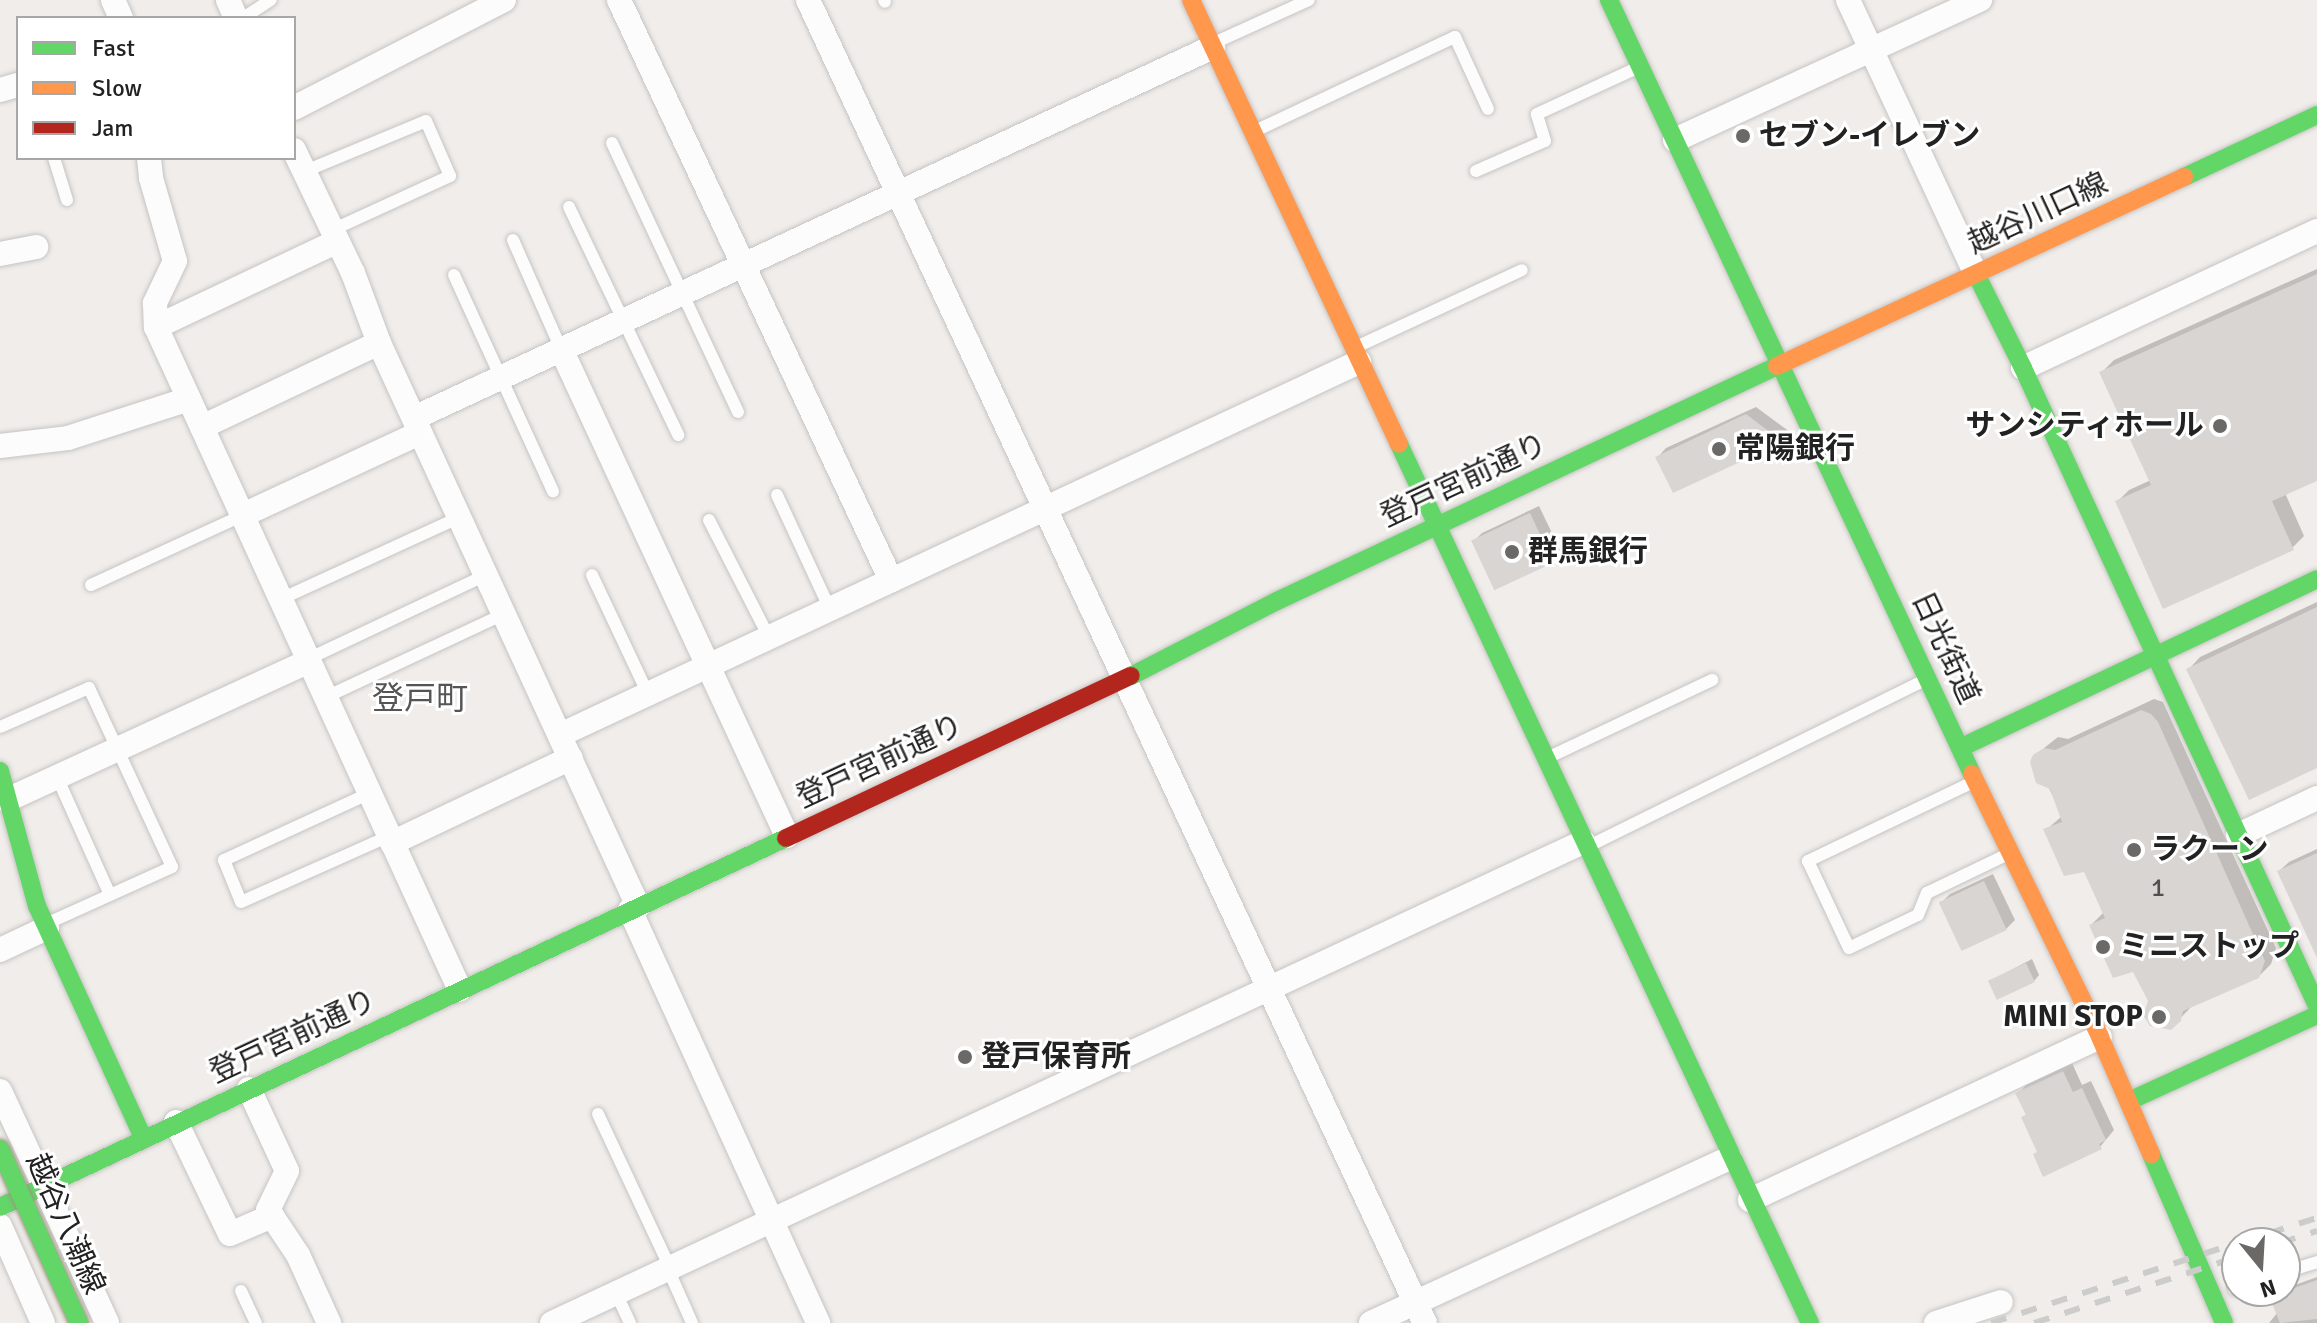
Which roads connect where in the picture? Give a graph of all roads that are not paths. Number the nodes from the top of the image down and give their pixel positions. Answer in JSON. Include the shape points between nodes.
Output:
{"nodes":[{"id":1,"x":271,"y":0,"type":"edge"},
{"id":2,"x":504,"y":0,"type":"edge"},
{"id":3,"x":619,"y":0,"type":"edge"},
{"id":4,"x":808,"y":0,"type":"edge"},
{"id":5,"x":1191,"y":0,"type":"edge"},
{"id":6,"x":1309,"y":0,"type":"edge"},
{"id":7,"x":1609,"y":0,"type":"edge"},
{"id":8,"x":1848,"y":0,"type":"edge"},
{"id":9,"x":1980,"y":0,"type":"edge"},
{"id":10,"x":246,"y":16,"type":"edge"},
{"id":11,"x":1212,"y":46,"type":"junction"},
{"id":12,"x":1871,"y":49,"type":"junction"},
{"id":13,"x":1640,"y":66,"type":"junction"},
{"id":14,"x":296,"y":107,"type":"edge"},
{"id":15,"x":1488,"y":109,"type":"dead end"},
{"id":16,"x":2317,"y":115,"type":"edge"},
{"id":17,"x":1253,"y":132,"type":"junction"},
{"id":18,"x":1675,"y":140,"type":"junction"},
{"id":19,"x":612,"y":143,"type":"dead end"},
{"id":20,"x":55,"y":160,"type":"edge"},
{"id":21,"x":150,"y":160,"type":"edge"},
{"id":22,"x":298,"y":161,"type":"edge"},
{"id":23,"x":1476,"y":171,"type":"dead end"},
{"id":24,"x":898,"y":193,"type":"junction"},
{"id":25,"x":67,"y":200,"type":"dead end"},
{"id":26,"x":569,"y":207,"type":"dead end"},
{"id":27,"x":2317,"y":231,"type":"edge"},
{"id":28,"x":333,"y":236,"type":"junction"},
{"id":29,"x":513,"y":240,"type":"dead end"},
{"id":30,"x":36,"y":247,"type":"dead end"},
{"id":31,"x":0,"y":254,"type":"edge"},
{"id":32,"x":743,"y":265,"type":"junction"},
{"id":33,"x":1522,"y":270,"type":"dead end"},
{"id":34,"x":1976,"y":274,"type":"junction"},
{"id":35,"x":454,"y":275,"type":"dead end"},
{"id":36,"x":683,"y":293,"type":"junction"},
{"id":37,"x":622,"y":321,"type":"junction"},
{"id":38,"x":156,"y":327,"type":"junction"},
{"id":39,"x":379,"y":343,"type":"junction"},
{"id":40,"x":561,"y":349,"type":"junction"},
{"id":41,"x":1356,"y":355,"type":"junction"},
{"id":42,"x":1781,"y":363,"type":"junction"},
{"id":43,"x":2023,"y":368,"type":"junction"},
{"id":44,"x":501,"y":377,"type":"junction"},
{"id":45,"x":189,"y":399,"type":"junction"},
{"id":46,"x":738,"y":412,"type":"dead end"},
{"id":47,"x":417,"y":425,"type":"junction"},
{"id":48,"x":202,"y":427,"type":"junction"},
{"id":49,"x":678,"y":435,"type":"dead end"},
{"id":50,"x":0,"y":446,"type":"edge"},
{"id":51,"x":553,"y":491,"type":"dead end"},
{"id":52,"x":777,"y":495,"type":"dead end"},
{"id":53,"x":1045,"y":508,"type":"junction"},
{"id":54,"x":243,"y":515,"type":"junction"},
{"id":55,"x":460,"y":517,"type":"junction"},
{"id":56,"x":709,"y":520,"type":"dead end"},
{"id":57,"x":1436,"y":526,"type":"junction"},
{"id":58,"x":486,"y":575,"type":"junction"},
{"id":59,"x":592,"y":575,"type":"dead end"},
{"id":60,"x":2317,"y":579,"type":"edge"},
{"id":61,"x":891,"y":580,"type":"junction"},
{"id":62,"x":91,"y":585,"type":"dead end"},
{"id":63,"x":281,"y":599,"type":"junction"},
{"id":64,"x":830,"y":609,"type":"junction"},
{"id":65,"x":504,"y":614,"type":"junction"},
{"id":66,"x":769,"y":637,"type":"junction"},
{"id":67,"x":2156,"y":656,"type":"junction"},
{"id":68,"x":309,"y":660,"type":"junction"},
{"id":69,"x":708,"y":665,"type":"junction"},
{"id":70,"x":1125,"y":679,"type":"junction"},
{"id":71,"x":1928,"y":679,"type":"junction"},
{"id":72,"x":1712,"y":680,"type":"dead end"},
{"id":73,"x":648,"y":694,"type":"junction"},
{"id":74,"x":326,"y":697,"type":"junction"},
{"id":75,"x":0,"y":727,"type":"edge"},
{"id":76,"x":560,"y":735,"type":"junction"},
{"id":77,"x":1960,"y":748,"type":"junction"},
{"id":78,"x":117,"y":750,"type":"junction"},
{"id":79,"x":571,"y":758,"type":"junction"},
{"id":80,"x":1545,"y":759,"type":"junction"},
{"id":81,"x":0,"y":771,"type":"edge"},
{"id":82,"x":57,"y":777,"type":"junction"},
{"id":83,"x":1976,"y":781,"type":"junction"},
{"id":84,"x":370,"y":793,"type":"junction"},
{"id":85,"x":2317,"y":798,"type":"edge"},
{"id":86,"x":7,"y":800,"type":"junction"},
{"id":87,"x":2238,"y":835,"type":"junction"},
{"id":88,"x":787,"y":836,"type":"junction"},
{"id":89,"x":391,"y":839,"type":"junction"},
{"id":90,"x":9,"y":844,"type":"edge"},
{"id":91,"x":1584,"y":845,"type":"junction"},
{"id":92,"x":2009,"y":853,"type":"junction"},
{"id":93,"x":110,"y":895,"type":"junction"},
{"id":94,"x":634,"y":908,"type":"junction"},
{"id":95,"x":46,"y":926,"type":"junction"},
{"id":96,"x":0,"y":950,"type":"edge"},
{"id":97,"x":1269,"y":988,"type":"junction"},
{"id":98,"x":460,"y":990,"type":"junction"},
{"id":99,"x":2317,"y":1006,"type":"edge"},
{"id":100,"x":2317,"y":1015,"type":"edge"},
{"id":101,"x":2100,"y":1037,"type":"junction"},
{"id":102,"x":249,"y":1089,"type":"junction"},
{"id":103,"x":0,"y":1091,"type":"edge"},
{"id":104,"x":2129,"y":1101,"type":"junction"},
{"id":105,"x":598,"y":1114,"type":"dead end"},
{"id":106,"x":176,"y":1122,"type":"junction"},
{"id":107,"x":143,"y":1137,"type":"junction"},
{"id":108,"x":0,"y":1149,"type":"edge"},
{"id":109,"x":1730,"y":1158,"type":"junction"},
{"id":110,"x":44,"y":1186,"type":"junction"},
{"id":111,"x":1750,"y":1200,"type":"junction"},
{"id":112,"x":0,"y":1207,"type":"edge"},
{"id":113,"x":272,"y":1216,"type":"junction"},
{"id":114,"x":773,"y":1220,"type":"junction"},
{"id":115,"x":0,"y":1226,"type":"edge"},
{"id":116,"x":669,"y":1269,"type":"junction"},
{"id":117,"x":241,"y":1291,"type":"dead end"},
{"id":118,"x":616,"y":1293,"type":"junction"},
{"id":119,"x":2001,"y":1302,"type":"dead end"},
{"id":120,"x":1420,"y":1313,"type":"edge"},
{"id":121,"x":36,"y":1321,"type":"edge"},
{"id":122,"x":79,"y":1323,"type":"edge"},
{"id":123,"x":107,"y":1323,"type":"edge"},
{"id":124,"x":256,"y":1323,"type":"edge"},
{"id":125,"x":329,"y":1323,"type":"edge"},
{"id":126,"x":552,"y":1323,"type":"edge"},
{"id":127,"x":630,"y":1323,"type":"edge"},
{"id":128,"x":692,"y":1323,"type":"edge"},
{"id":129,"x":818,"y":1323,"type":"edge"},
{"id":130,"x":1371,"y":1323,"type":"edge"},
{"id":131,"x":1810,"y":1323,"type":"edge"},
{"id":132,"x":1936,"y":1323,"type":"edge"},
{"id":133,"x":2224,"y":1323,"type":"edge"}],
"edges":[{"from":1,"to":10,"type":"lane"},
{"from":2,"to":14,"type":"street"},
{"from":3,"to":32,"type":"street"},
{"from":4,"to":24,"type":"street"},
{"from":5,"to":11,"type":"street"},
{"from":6,"to":11,"type":"lane"},
{"from":7,"to":13,"type":"street","name":"日光街道"},
{"from":8,"to":12,"type":"street"},
{"from":9,"to":12,"type":"street"},
{"from":11,"to":17,"type":"street"},
{"from":11,"to":24,"type":"street"},
{"from":12,"to":18,"type":"street"},
{"from":12,"to":34,"type":"street"},
{"from":13,"to":18,"type":"street","name":"日光街道"},
{"from":13,"to":23,"type":"lane","via":[[1537,114],[1545,141]]},
{"from":15,"to":17,"type":"lane","via":[[1455,37]]},
{"from":16,"to":34,"type":"street","name":"越谷川口線"},
{"from":17,"to":41,"type":"street"},
{"from":18,"to":42,"type":"street","name":"日光街道"},
{"from":19,"to":36,"type":"lane"},
{"from":20,"to":25,"type":"lane"},
{"from":21,"to":38,"type":"street","via":[[175,261],[155,303]]},
{"from":22,"to":28,"type":"street"},
{"from":22,"to":28,"type":"lane","via":[[426,121],[450,176]]},
{"from":24,"to":32,"type":"street"},
{"from":24,"to":53,"type":"street"},
{"from":26,"to":37,"type":"lane"},
{"from":27,"to":43,"type":"street"},
{"from":28,"to":38,"type":"street"},
{"from":28,"to":39,"type":"street"},
{"from":29,"to":40,"type":"lane"},
{"from":30,"to":31,"type":"street"},
{"from":32,"to":36,"type":"street"},
{"from":32,"to":61,"type":"street"},
{"from":33,"to":41,"type":"lane"},
{"from":34,"to":42,"type":"street","name":"越谷川口線"},
{"from":34,"to":43,"type":"street"},
{"from":35,"to":44,"type":"lane"},
{"from":36,"to":37,"type":"street"},
{"from":36,"to":46,"type":"lane"},
{"from":37,"to":40,"type":"street"},
{"from":37,"to":49,"type":"lane"},
{"from":38,"to":45,"type":"street"},
{"from":39,"to":47,"type":"street"},
{"from":39,"to":48,"type":"street"},
{"from":40,"to":44,"type":"street"},
{"from":40,"to":69,"type":"street"},
{"from":41,"to":53,"type":"street"},
{"from":41,"to":57,"type":"street"},
{"from":42,"to":57,"type":"street","name":"登戸宮前通り"},
{"from":42,"to":71,"type":"street","name":"日光街道"},
{"from":43,"to":67,"type":"street"},
{"from":44,"to":47,"type":"street"},
{"from":44,"to":51,"type":"lane"},
{"from":45,"to":48,"type":"street"},
{"from":45,"to":50,"type":"street","via":[[68,438]]},
{"from":47,"to":54,"type":"street"},
{"from":47,"to":55,"type":"street"},
{"from":48,"to":54,"type":"street"},
{"from":52,"to":64,"type":"lane"},
{"from":53,"to":61,"type":"street"},
{"from":53,"to":70,"type":"street"},
{"from":54,"to":62,"type":"lane"},
{"from":54,"to":63,"type":"street"},
{"from":55,"to":58,"type":"street"},
{"from":55,"to":63,"type":"lane"},
{"from":56,"to":66,"type":"lane"},
{"from":57,"to":70,"type":"street","name":"登戸宮前通り"},
{"from":57,"to":80,"type":"street"},
{"from":58,"to":65,"type":"street"},
{"from":58,"to":68,"type":"lane"},
{"from":59,"to":73,"type":"lane"},
{"from":60,"to":67,"type":"street"},
{"from":61,"to":64,"type":"street"},
{"from":63,"to":68,"type":"street"},
{"from":64,"to":66,"type":"street"},
{"from":65,"to":74,"type":"lane"},
{"from":65,"to":76,"type":"street"},
{"from":66,"to":69,"type":"street"},
{"from":67,"to":77,"type":"street"},
{"from":67,"to":87,"type":"street"},
{"from":68,"to":74,"type":"street"},
{"from":68,"to":78,"type":"street"},
{"from":69,"to":73,"type":"street"},
{"from":69,"to":88,"type":"street"},
{"from":70,"to":88,"type":"street","name":"登戸宮前通り"},
{"from":70,"to":97,"type":"street"},
{"from":71,"to":77,"type":"street","name":"日光街道"},
{"from":71,"to":91,"type":"lane"},
{"from":72,"to":80,"type":"lane"},
{"from":73,"to":76,"type":"street"},
{"from":74,"to":84,"type":"street"},
{"from":75,"to":78,"type":"lane","via":[[89,688]]},
{"from":76,"to":79,"type":"street"},
{"from":77,"to":83,"type":"street","name":"日光街道"},
{"from":78,"to":82,"type":"street"},
{"from":78,"to":93,"type":"lane","via":[[172,867]]},
{"from":79,"to":89,"type":"street"},
{"from":79,"to":94,"type":"street"},
{"from":80,"to":91,"type":"street"},
{"from":81,"to":86,"type":"street"},
{"from":82,"to":86,"type":"street"},
{"from":82,"to":93,"type":"lane"},
{"from":83,"to":92,"type":"street","name":"日光街道"},
{"from":83,"to":92,"type":"lane","via":[[1808,861],[1849,948],[1918,915],[1927,893]]},
{"from":84,"to":89,"type":"street"},
{"from":84,"to":89,"type":"lane","via":[[224,860],[241,902]]},
{"from":85,"to":87,"type":"street"},
{"from":86,"to":90,"type":"street"},
{"from":87,"to":99,"type":"street"},
{"from":88,"to":94,"type":"street","name":"登戸宮前通り"},
{"from":89,"to":98,"type":"street"},
{"from":90,"to":95,"type":"street"},
{"from":91,"to":97,"type":"street"},
{"from":91,"to":109,"type":"street"},
{"from":92,"to":101,"type":"street","name":"日光街道"},
{"from":93,"to":95,"type":"lane"},
{"from":94,"to":98,"type":"street","name":"登戸宮前通り"},
{"from":94,"to":114,"type":"street"},
{"from":95,"to":96,"type":"street"},
{"from":95,"to":107,"type":"street"},
{"from":97,"to":114,"type":"street"},
{"from":97,"to":120,"type":"street"},
{"from":98,"to":102,"type":"street","name":"登戸宮前通り"},
{"from":100,"to":104,"type":"street"},
{"from":101,"to":104,"type":"street","name":"日光街道"},
{"from":101,"to":111,"type":"street"},
{"from":102,"to":106,"type":"street","name":"登戸宮前通り"},
{"from":102,"to":113,"type":"street","via":[[287,1171],[268,1210]]},
{"from":103,"to":110,"type":"street"},
{"from":104,"to":133,"type":"street","name":"日光街道"},
{"from":105,"to":116,"type":"lane"},
{"from":106,"to":107,"type":"street","name":"登戸宮前通り"},
{"from":106,"to":113,"type":"street","via":[[230,1234]]},
{"from":107,"to":110,"type":"street","name":"登戸宮前通り"},
{"from":108,"to":122,"type":"street","name":"越谷八潮線","bridge":true},
{"from":109,"to":111,"type":"street"},
{"from":109,"to":120,"type":"street"},
{"from":110,"to":112,"type":"street","name":"登戸宮前通り"},
{"from":110,"to":123,"type":"street"},
{"from":111,"to":131,"type":"street"},
{"from":113,"to":125,"type":"street","via":[[298,1255]]},
{"from":114,"to":116,"type":"street"},
{"from":114,"to":129,"type":"street"},
{"from":115,"to":121,"type":"street"},
{"from":116,"to":118,"type":"street"},
{"from":116,"to":128,"type":"lane"},
{"from":117,"to":124,"type":"lane"},
{"from":118,"to":126,"type":"street"},
{"from":118,"to":127,"type":"lane"},
{"from":119,"to":132,"type":"street"},
{"from":120,"to":130,"type":"street"}]}
